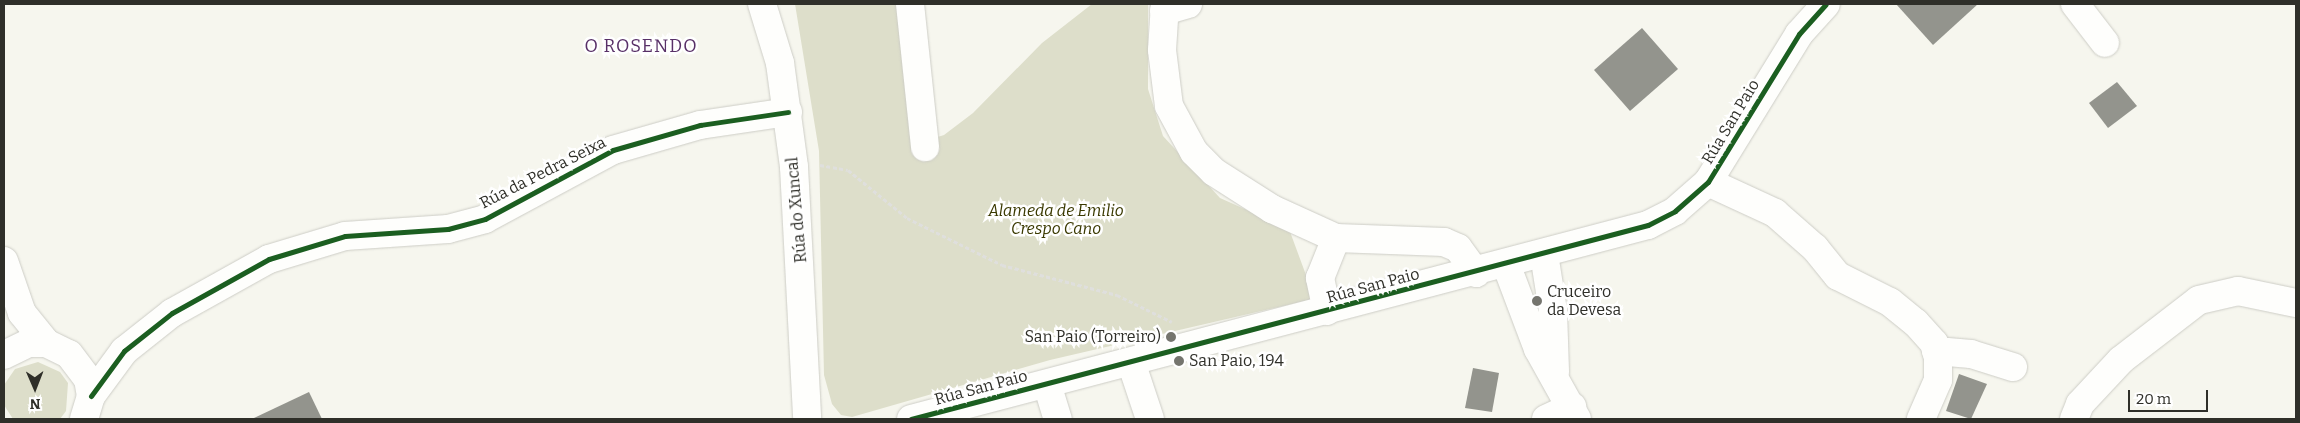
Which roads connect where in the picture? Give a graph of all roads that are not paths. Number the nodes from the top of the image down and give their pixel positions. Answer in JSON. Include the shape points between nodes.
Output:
{"nodes":[{"id":1,"x":762,"y":4,"type":"edge"},
{"id":2,"x":910,"y":4,"type":"edge"},
{"id":3,"x":1826,"y":4,"type":"edge"},
{"id":4,"x":2075,"y":4,"type":"edge"},
{"id":5,"x":1172,"y":6,"type":"edge"},
{"id":6,"x":2105,"y":43,"type":"dead end"},
{"id":7,"x":788,"y":112,"type":"junction"},
{"id":8,"x":926,"y":146,"type":"dead end"},
{"id":9,"x":1708,"y":182,"type":"junction"},
{"id":10,"x":1336,"y":238,"type":"junction"},
{"id":11,"x":1544,"y":254,"type":"junction"},
{"id":12,"x":4,"y":261,"type":"edge"},
{"id":13,"x":1506,"y":264,"type":"junction"},
{"id":14,"x":1476,"y":273,"type":"junction"},
{"id":15,"x":2296,"y":303,"type":"edge"},
{"id":16,"x":1327,"y":310,"type":"junction"},
{"id":17,"x":58,"y":349,"type":"junction"},
{"id":18,"x":124,"y":350,"type":"junction"},
{"id":19,"x":1936,"y":351,"type":"junction"},
{"id":20,"x":4,"y":355,"type":"edge"},
{"id":21,"x":1131,"y":362,"type":"junction"},
{"id":22,"x":2013,"y":368,"type":"dead end"},
{"id":23,"x":1554,"y":372,"type":"junction"},
{"id":24,"x":1047,"y":384,"type":"junction"},
{"id":25,"x":87,"y":408,"type":"edge"},
{"id":26,"x":1574,"y":413,"type":"edge"},
{"id":27,"x":807,"y":419,"type":"edge"},
{"id":28,"x":911,"y":419,"type":"edge"},
{"id":29,"x":1058,"y":419,"type":"edge"},
{"id":30,"x":1150,"y":419,"type":"edge"},
{"id":31,"x":1546,"y":419,"type":"edge"},
{"id":32,"x":1921,"y":419,"type":"edge"},
{"id":33,"x":2074,"y":419,"type":"edge"}],
"edges":[{"from":1,"to":7,"type":"street","name":"Rúa do Xuncal","via":[[780,63]]},
{"from":2,"to":8,"type":"street"},
{"from":3,"to":9,"type":"street","name":"Rúa San Paio","via":[[1799,34]]},
{"from":4,"to":6,"type":"street"},
{"from":5,"to":10,"type":"street","via":[[1162,50],[1169,106],[1194,152],[1235,188]]},
{"from":7,"to":18,"type":"street","name":"Rúa da Pedra Seixa","via":[[700,125],[614,150],[485,219],[448,229],[345,236],[278,256],[172,313]]},
{"from":7,"to":27,"type":"street","name":"Rúa do Xuncal","via":[[798,209]]},
{"from":9,"to":11,"type":"street","name":"Rúa San Paio","via":[[1675,211],[1648,225]]},
{"from":9,"to":19,"type":"street","via":[[1775,213],[1816,248],[1838,276],[1890,302],[1916,323]]},
{"from":10,"to":14,"type":"street","via":[[1444,242],[1458,248]]},
{"from":10,"to":16,"type":"street","via":[[1320,278]]},
{"from":11,"to":13,"type":"street","name":"Rúa San Paio"},
{"from":11,"to":23,"type":"street","via":[[1553,310]]},
{"from":12,"to":17,"type":"street","name":"Rúa da Pedra Seixa","via":[[22,313]]},
{"from":13,"to":14,"type":"street","name":"Rúa San Paio"},
{"from":13,"to":23,"type":"street","via":[[1529,328]]},
{"from":14,"to":16,"type":"street","name":"Rúa San Paio"},
{"from":15,"to":33,"type":"street","via":[[2238,291],[2199,300],[2121,360],[2080,404]]},
{"from":16,"to":21,"type":"street","name":"Rúa San Paio"},
{"from":17,"to":18,"type":"street"},
{"from":17,"to":20,"type":"street","via":[[28,343]]},
{"from":17,"to":25,"type":"street","name":"Rúa da Pedra Seixa","via":[[88,379]]},
{"from":18,"to":25,"type":"street","name":"Rúa da Pedra Seixa"},
{"from":19,"to":22,"type":"street","via":[[1971,354]]},
{"from":19,"to":32,"type":"street","via":[[1938,380]]},
{"from":21,"to":24,"type":"street","name":"Rúa San Paio"},
{"from":21,"to":30,"type":"street"},
{"from":23,"to":26,"type":"street"},
{"from":24,"to":28,"type":"street","name":"Rúa San Paio"},
{"from":24,"to":29,"type":"street"},
{"from":26,"to":31,"type":"street"}]}
